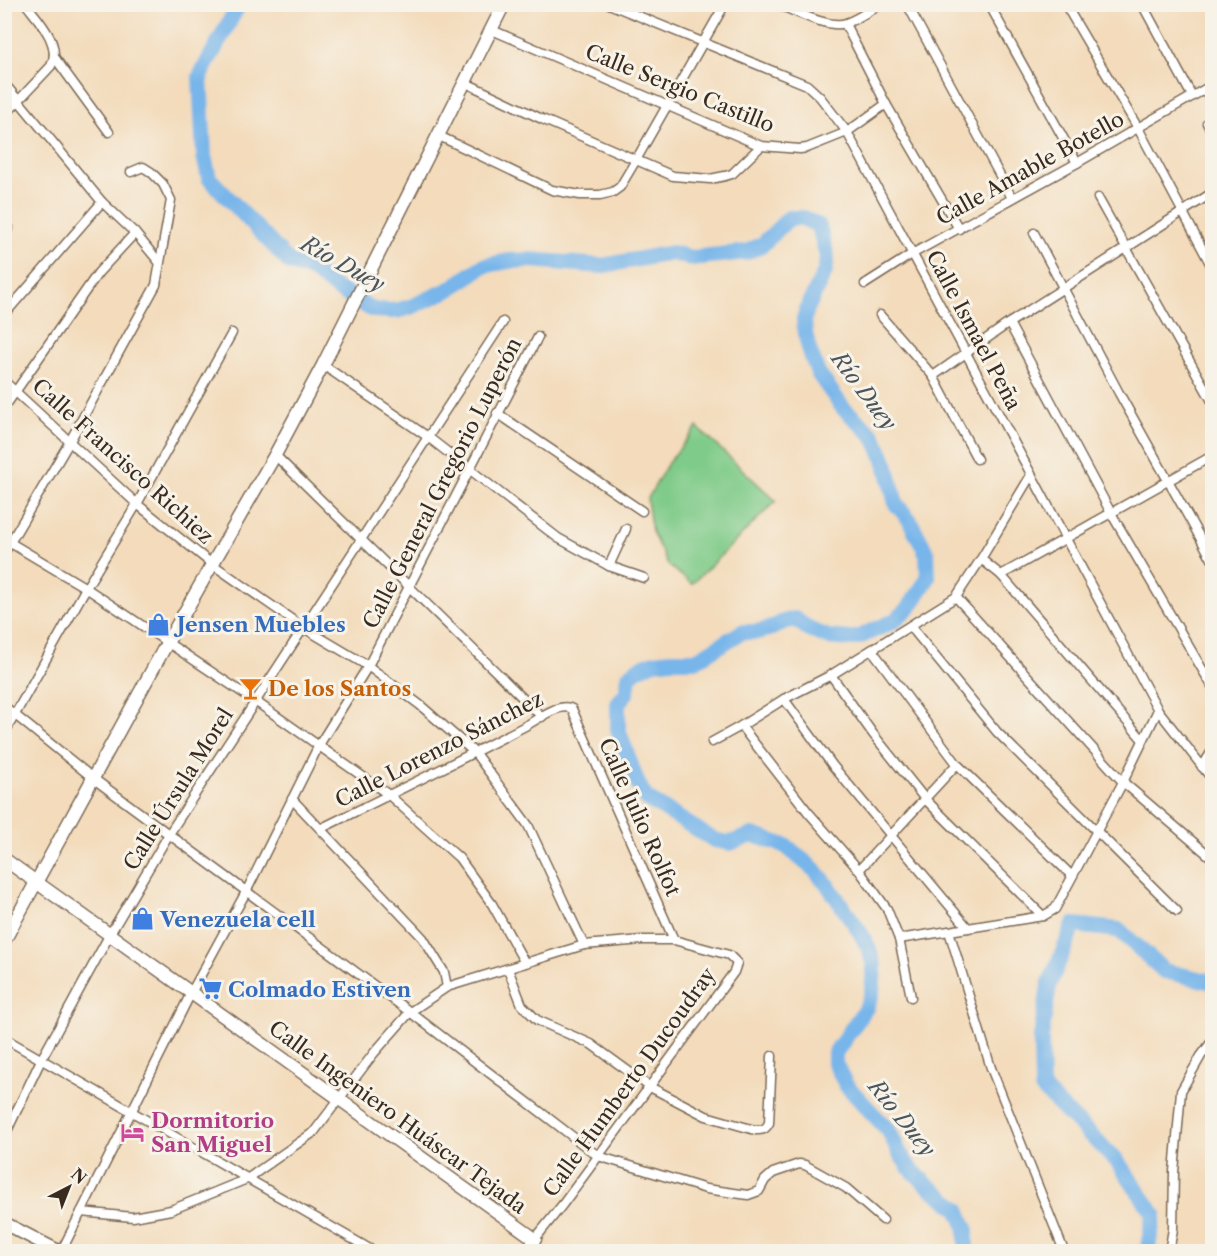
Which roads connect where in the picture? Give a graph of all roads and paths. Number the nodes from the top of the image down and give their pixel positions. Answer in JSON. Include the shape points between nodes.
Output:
{"nodes":[{"id":1,"x":26,"y":4,"type":"edge"},
{"id":2,"x":504,"y":4,"type":"edge"},
{"id":3,"x":609,"y":4,"type":"edge"},
{"id":4,"x":725,"y":4,"type":"edge"},
{"id":5,"x":777,"y":4,"type":"edge"},
{"id":6,"x":880,"y":4,"type":"edge"},
{"id":7,"x":907,"y":4,"type":"edge"},
{"id":8,"x":989,"y":4,"type":"edge"},
{"id":9,"x":1065,"y":4,"type":"edge"},
{"id":10,"x":1142,"y":4,"type":"edge"},
{"id":11,"x":622,"y":7,"type":"edge"},
{"id":12,"x":845,"y":24,"type":"junction"},
{"id":13,"x":492,"y":30,"type":"junction"},
{"id":14,"x":702,"y":44,"type":"junction"},
{"id":15,"x":55,"y":54,"type":"junction"},
{"id":16,"x":4,"y":83,"type":"edge"},
{"id":17,"x":466,"y":83,"type":"junction"},
{"id":18,"x":1212,"y":85,"type":"edge"},
{"id":19,"x":1192,"y":96,"type":"junction"},
{"id":20,"x":18,"y":101,"type":"junction"},
{"id":21,"x":667,"y":104,"type":"junction"},
{"id":22,"x":886,"y":104,"type":"junction"},
{"id":23,"x":4,"y":116,"type":"edge"},
{"id":24,"x":1207,"y":123,"type":"dead end"},
{"id":25,"x":1138,"y":128,"type":"junction"},
{"id":26,"x":109,"y":132,"type":"dead end"},
{"id":27,"x":847,"y":132,"type":"junction"},
{"id":28,"x":1212,"y":132,"type":"edge"},
{"id":29,"x":437,"y":135,"type":"junction"},
{"id":30,"x":761,"y":146,"type":"junction"},
{"id":31,"x":636,"y":160,"type":"junction"},
{"id":32,"x":1077,"y":163,"type":"junction"},
{"id":33,"x":131,"y":172,"type":"dead end"},
{"id":34,"x":1212,"y":193,"type":"edge"},
{"id":35,"x":1012,"y":198,"type":"junction"},
{"id":36,"x":1098,"y":198,"type":"dead end"},
{"id":37,"x":102,"y":202,"type":"junction"},
{"id":38,"x":1183,"y":212,"type":"junction"},
{"id":39,"x":959,"y":229,"type":"junction"},
{"id":40,"x":135,"y":233,"type":"junction"},
{"id":41,"x":1034,"y":233,"type":"dead end"},
{"id":42,"x":1127,"y":247,"type":"junction"},
{"id":43,"x":912,"y":254,"type":"junction"},
{"id":44,"x":159,"y":262,"type":"junction"},
{"id":45,"x":1212,"y":267,"type":"edge"},
{"id":46,"x":865,"y":284,"type":"dead end"},
{"id":47,"x":1063,"y":288,"type":"junction"},
{"id":48,"x":4,"y":315,"type":"edge"},
{"id":49,"x":880,"y":315,"type":"dead end"},
{"id":50,"x":503,"y":322,"type":"dead end"},
{"id":51,"x":1009,"y":323,"type":"junction"},
{"id":52,"x":232,"y":333,"type":"dead end"},
{"id":53,"x":538,"y":337,"type":"dead end"},
{"id":54,"x":967,"y":353,"type":"junction"},
{"id":55,"x":323,"y":365,"type":"junction"},
{"id":56,"x":933,"y":376,"type":"junction"},
{"id":57,"x":4,"y":381,"type":"edge"},
{"id":58,"x":16,"y":391,"type":"junction"},
{"id":59,"x":1212,"y":401,"type":"edge"},
{"id":60,"x":4,"y":408,"type":"edge"},
{"id":61,"x":497,"y":413,"type":"junction"},
{"id":62,"x":428,"y":437,"type":"junction"},
{"id":63,"x":70,"y":441,"type":"junction"},
{"id":64,"x":275,"y":454,"type":"junction"},
{"id":65,"x":1212,"y":456,"type":"edge"},
{"id":66,"x":977,"y":459,"type":"dead end"},
{"id":67,"x":469,"y":469,"type":"junction"},
{"id":68,"x":1031,"y":476,"type":"junction"},
{"id":69,"x":1169,"y":482,"type":"junction"},
{"id":70,"x":137,"y":504,"type":"junction"},
{"id":71,"x":642,"y":511,"type":"dead end"},
{"id":72,"x":1111,"y":513,"type":"junction"},
{"id":73,"x":626,"y":529,"type":"dead end"},
{"id":74,"x":362,"y":539,"type":"junction"},
{"id":75,"x":1065,"y":539,"type":"junction"},
{"id":76,"x":7,"y":541,"type":"edge"},
{"id":77,"x":4,"y":553,"type":"edge"},
{"id":78,"x":1212,"y":559,"type":"edge"},
{"id":79,"x":981,"y":560,"type":"junction"},
{"id":80,"x":212,"y":564,"type":"junction"},
{"id":81,"x":609,"y":566,"type":"junction"},
{"id":82,"x":1000,"y":575,"type":"junction"},
{"id":83,"x":644,"y":578,"type":"dead end"},
{"id":84,"x":409,"y":586,"type":"junction"},
{"id":85,"x":86,"y":588,"type":"junction"},
{"id":86,"x":956,"y":597,"type":"junction"},
{"id":87,"x":911,"y":627,"type":"junction"},
{"id":88,"x":304,"y":628,"type":"junction"},
{"id":89,"x":167,"y":643,"type":"junction"},
{"id":90,"x":872,"y":650,"type":"junction"},
{"id":91,"x":368,"y":666,"type":"junction"},
{"id":92,"x":831,"y":675,"type":"junction"},
{"id":93,"x":1212,"y":686,"type":"edge"},
{"id":94,"x":784,"y":699,"type":"junction"},
{"id":95,"x":255,"y":701,"type":"junction"},
{"id":96,"x":4,"y":706,"type":"edge"},
{"id":97,"x":573,"y":709,"type":"joint"},
{"id":98,"x":1158,"y":710,"type":"junction"},
{"id":99,"x":15,"y":715,"type":"junction"},
{"id":100,"x":542,"y":717,"type":"junction"},
{"id":101,"x":741,"y":726,"type":"junction"},
{"id":102,"x":4,"y":734,"type":"edge"},
{"id":103,"x":1142,"y":739,"type":"junction"},
{"id":104,"x":712,"y":742,"type":"dead end"},
{"id":105,"x":319,"y":745,"type":"junction"},
{"id":106,"x":1212,"y":751,"type":"edge"},
{"id":107,"x":475,"y":753,"type":"junction"},
{"id":108,"x":957,"y":764,"type":"junction"},
{"id":109,"x":1202,"y":767,"type":"junction"},
{"id":110,"x":94,"y":779,"type":"junction"},
{"id":111,"x":1212,"y":779,"type":"edge"},
{"id":112,"x":1123,"y":782,"type":"junction"},
{"id":113,"x":389,"y":795,"type":"junction"},
{"id":114,"x":292,"y":799,"type":"junction"},
{"id":115,"x":925,"y":799,"type":"junction"},
{"id":116,"x":322,"y":828,"type":"junction"},
{"id":117,"x":1097,"y":830,"type":"junction"},
{"id":118,"x":169,"y":834,"type":"junction"},
{"id":119,"x":891,"y":835,"type":"junction"},
{"id":120,"x":1212,"y":858,"type":"edge"},
{"id":121,"x":4,"y":859,"type":"edge"},
{"id":122,"x":859,"y":870,"type":"junction"},
{"id":123,"x":1072,"y":876,"type":"junction"},
{"id":124,"x":36,"y":881,"type":"junction"},
{"id":125,"x":246,"y":892,"type":"junction"},
{"id":126,"x":1177,"y":911,"type":"dead end"},
{"id":127,"x":1043,"y":916,"type":"junction"},
{"id":128,"x":968,"y":928,"type":"junction"},
{"id":129,"x":949,"y":931,"type":"junction"},
{"id":130,"x":110,"y":934,"type":"junction"},
{"id":131,"x":899,"y":939,"type":"junction"},
{"id":132,"x":674,"y":940,"type":"junction"},
{"id":133,"x":4,"y":941,"type":"edge"},
{"id":134,"x":584,"y":945,"type":"junction"},
{"id":135,"x":525,"y":963,"type":"junction"},
{"id":136,"x":508,"y":969,"type":"junction"},
{"id":137,"x":447,"y":987,"type":"junction"},
{"id":138,"x":191,"y":993,"type":"junction"},
{"id":139,"x":911,"y":997,"type":"dead end"},
{"id":140,"x":411,"y":1011,"type":"junction"},
{"id":141,"x":4,"y":1038,"type":"edge"},
{"id":142,"x":1212,"y":1041,"type":"edge"},
{"id":143,"x":772,"y":1056,"type":"dead end"},
{"id":144,"x":42,"y":1060,"type":"junction"},
{"id":145,"x":650,"y":1087,"type":"junction"},
{"id":146,"x":340,"y":1097,"type":"junction"},
{"id":147,"x":132,"y":1112,"type":"junction"},
{"id":148,"x":4,"y":1137,"type":"edge"},
{"id":149,"x":598,"y":1156,"type":"junction"},
{"id":150,"x":247,"y":1179,"type":"junction"},
{"id":151,"x":81,"y":1212,"type":"junction"},
{"id":152,"x":883,"y":1220,"type":"dead end"},
{"id":153,"x":4,"y":1223,"type":"edge"},
{"id":154,"x":535,"y":1239,"type":"junction"},
{"id":155,"x":1062,"y":1246,"type":"dead end"},
{"id":156,"x":61,"y":1251,"type":"edge"},
{"id":157,"x":375,"y":1251,"type":"edge"},
{"id":158,"x":528,"y":1251,"type":"edge"},
{"id":159,"x":1169,"y":1251,"type":"edge"}],
"edges":[{"from":1,"to":15,"type":"street","via":[[50,38]]},
{"from":2,"to":13,"type":"street"},
{"from":3,"to":11,"type":"street","name":"Calle Ismael Peña"},
{"from":4,"to":14,"type":"street"},
{"from":5,"to":12,"type":"street","via":[[812,18]]},
{"from":6,"to":12,"type":"street"},
{"from":7,"to":35,"type":"street"},
{"from":8,"to":32,"type":"street"},
{"from":9,"to":25,"type":"street"},
{"from":10,"to":19,"type":"street"},
{"from":11,"to":14,"type":"street","name":"Calle Ismael Peña"},
{"from":12,"to":22,"type":"street"},
{"from":13,"to":17,"type":"street"},
{"from":13,"to":21,"type":"street","name":"Calle Sergio Castillo"},
{"from":14,"to":21,"type":"street"},
{"from":14,"to":27,"type":"street","name":"Calle Ismael Peña","via":[[807,85]]},
{"from":15,"to":20,"type":"street","via":[[51,66]]},
{"from":15,"to":26,"type":"street"},
{"from":16,"to":20,"type":"street"},
{"from":17,"to":29,"type":"street"},
{"from":17,"to":31,"type":"street"},
{"from":18,"to":19,"type":"street","name":"Calle Amable Botello"},
{"from":19,"to":25,"type":"street","name":"Calle Amable Botello"},
{"from":20,"to":23,"type":"street"},
{"from":20,"to":37,"type":"street"},
{"from":21,"to":30,"type":"street","name":"Calle Sergio Castillo"},
{"from":21,"to":31,"type":"street"},
{"from":22,"to":27,"type":"street","name":"Calle Sergio Castillo"},
{"from":22,"to":39,"type":"street"},
{"from":24,"to":28,"type":"street"},
{"from":25,"to":32,"type":"street","name":"Calle Amable Botello"},
{"from":25,"to":38,"type":"street"},
{"from":27,"to":30,"type":"street","name":"Calle Sergio Castillo","via":[[800,149]]},
{"from":27,"to":43,"type":"street","name":"Calle Ismael Peña"},
{"from":29,"to":31,"type":"street","via":[[564,194],[614,192]]},
{"from":29,"to":55,"type":"street"},
{"from":30,"to":31,"type":"street","via":[[732,174],[710,179],[673,176]]},
{"from":32,"to":35,"type":"street","name":"Calle Amable Botello"},
{"from":33,"to":44,"type":"street","via":[[143,167],[151,172],[171,200]]},
{"from":34,"to":38,"type":"street"},
{"from":35,"to":39,"type":"street","name":"Calle Amable Botello"},
{"from":36,"to":42,"type":"street"},
{"from":37,"to":40,"type":"street"},
{"from":37,"to":48,"type":"street"},
{"from":38,"to":42,"type":"street"},
{"from":38,"to":45,"type":"street"},
{"from":39,"to":43,"type":"street","name":"Calle Amable Botello"},
{"from":40,"to":44,"type":"street"},
{"from":40,"to":58,"type":"street","via":[[98,273]]},
{"from":41,"to":47,"type":"street"},
{"from":42,"to":47,"type":"street"},
{"from":42,"to":59,"type":"street"},
{"from":43,"to":46,"type":"street","name":"Calle Amable Botello"},
{"from":43,"to":54,"type":"street","name":"Calle Ismael Peña"},
{"from":44,"to":63,"type":"street","via":[[156,285]]},
{"from":47,"to":51,"type":"street"},
{"from":47,"to":69,"type":"street"},
{"from":49,"to":56,"type":"street"},
{"from":50,"to":62,"type":"street","name":"Calle Úrsula Morel"},
{"from":51,"to":54,"type":"street"},
{"from":51,"to":72,"type":"street"},
{"from":52,"to":70,"type":"street"},
{"from":53,"to":61,"type":"street","name":"Calle General Gregorio Luperón"},
{"from":54,"to":56,"type":"street"},
{"from":54,"to":68,"type":"street","name":"Calle Ismael Peña"},
{"from":55,"to":62,"type":"street"},
{"from":55,"to":64,"type":"street"},
{"from":56,"to":66,"type":"street"},
{"from":57,"to":58,"type":"street","name":"Calle Francisco Richiez"},
{"from":58,"to":60,"type":"street"},
{"from":58,"to":63,"type":"street","name":"Calle Francisco Richiez"},
{"from":61,"to":67,"type":"street","name":"Calle General Gregorio Luperón"},
{"from":61,"to":71,"type":"street"},
{"from":62,"to":67,"type":"street"},
{"from":62,"to":74,"type":"street","name":"Calle Úrsula Morel"},
{"from":63,"to":70,"type":"street","name":"Calle Francisco Richiez"},
{"from":63,"to":76,"type":"street"},
{"from":64,"to":74,"type":"street"},
{"from":64,"to":80,"type":"street"},
{"from":65,"to":69,"type":"street"},
{"from":67,"to":81,"type":"street","via":[[558,538]]},
{"from":67,"to":84,"type":"street","name":"Calle General Gregorio Luperón"},
{"from":68,"to":75,"type":"street","name":"Calle Ismael Peña"},
{"from":68,"to":79,"type":"street"},
{"from":69,"to":72,"type":"street"},
{"from":69,"to":78,"type":"street"},
{"from":70,"to":80,"type":"street","name":"Calle Francisco Richiez"},
{"from":70,"to":85,"type":"street"},
{"from":72,"to":75,"type":"street"},
{"from":72,"to":93,"type":"street"},
{"from":73,"to":81,"type":"street"},
{"from":74,"to":84,"type":"street"},
{"from":74,"to":88,"type":"street","name":"Calle Úrsula Morel"},
{"from":75,"to":82,"type":"street"},
{"from":75,"to":98,"type":"street","name":"Calle Ismael Peña"},
{"from":76,"to":77,"type":"street"},
{"from":76,"to":85,"type":"street"},
{"from":79,"to":82,"type":"street"},
{"from":79,"to":86,"type":"street"},
{"from":80,"to":88,"type":"street","name":"Calle Francisco Richiez"},
{"from":80,"to":89,"type":"street"},
{"from":81,"to":83,"type":"street"},
{"from":82,"to":103,"type":"street"},
{"from":84,"to":91,"type":"street","name":"Calle General Gregorio Luperón"},
{"from":84,"to":100,"type":"street"},
{"from":85,"to":89,"type":"street"},
{"from":85,"to":99,"type":"street"},
{"from":86,"to":87,"type":"street"},
{"from":86,"to":112,"type":"street"},
{"from":87,"to":90,"type":"street"},
{"from":87,"to":117,"type":"street","via":[[997,732]]},
{"from":88,"to":91,"type":"street","name":"Calle Francisco Richiez"},
{"from":88,"to":95,"type":"street","name":"Calle Úrsula Morel"},
{"from":89,"to":95,"type":"street"},
{"from":89,"to":110,"type":"street"},
{"from":90,"to":92,"type":"street"},
{"from":90,"to":108,"type":"street"},
{"from":91,"to":105,"type":"street","name":"Calle General Gregorio Luperón"},
{"from":91,"to":107,"type":"street","name":"Calle Francisco Richiez"},
{"from":92,"to":94,"type":"street"},
{"from":92,"to":115,"type":"street"},
{"from":94,"to":101,"type":"street"},
{"from":94,"to":119,"type":"street"},
{"from":95,"to":105,"type":"street"},
{"from":95,"to":118,"type":"street","name":"Calle Úrsula Morel"},
{"from":96,"to":99,"type":"street"},
{"from":97,"to":100,"type":"street","name":"Calle Lorenzo Sánchez","via":[[565,706]]},
{"from":97,"to":132,"type":"street","name":"Calle Julio Rolfot"},
{"from":98,"to":103,"type":"street"},
{"from":98,"to":109,"type":"street","name":"Calle Ismael Peña"},
{"from":99,"to":102,"type":"street"},
{"from":99,"to":110,"type":"street"},
{"from":100,"to":107,"type":"street","name":"Calle Lorenzo Sánchez"},
{"from":101,"to":104,"type":"street"},
{"from":101,"to":122,"type":"street"},
{"from":103,"to":112,"type":"street"},
{"from":105,"to":113,"type":"street"},
{"from":105,"to":114,"type":"street","name":"Calle General Gregorio Luperón"},
{"from":106,"to":109,"type":"street"},
{"from":107,"to":113,"type":"street","name":"Calle Lorenzo Sánchez"},
{"from":107,"to":134,"type":"street","name":"Calle Francisco Richiez","via":[[528,825]]},
{"from":108,"to":115,"type":"street"},
{"from":108,"to":123,"type":"street"},
{"from":109,"to":111,"type":"street","name":"Calle Ismael Peña"},
{"from":110,"to":118,"type":"street"},
{"from":110,"to":124,"type":"street"},
{"from":112,"to":117,"type":"street"},
{"from":112,"to":120,"type":"street"},
{"from":113,"to":116,"type":"street","name":"Calle Lorenzo Sánchez"},
{"from":113,"to":135,"type":"street","via":[[459,858],[492,904]]},
{"from":114,"to":116,"type":"street"},
{"from":114,"to":125,"type":"street","name":"Calle General Gregorio Luperón"},
{"from":115,"to":119,"type":"street"},
{"from":115,"to":127,"type":"street"},
{"from":116,"to":137,"type":"street","via":[[423,938],[444,972]]},
{"from":117,"to":123,"type":"street"},
{"from":117,"to":126,"type":"street"},
{"from":118,"to":125,"type":"street"},
{"from":118,"to":130,"type":"street","name":"Calle Úrsula Morel"},
{"from":119,"to":122,"type":"street"},
{"from":119,"to":128,"type":"street"},
{"from":121,"to":124,"type":"street","name":"Calle Ingeniero Huáscar Tejada"},
{"from":122,"to":131,"type":"street","via":[[887,909]]},
{"from":123,"to":127,"type":"street","via":[[1055,909]]},
{"from":124,"to":130,"type":"street","name":"Calle Ingeniero Huáscar Tejada"},
{"from":124,"to":133,"type":"street"},
{"from":125,"to":138,"type":"street","name":"Calle General Gregorio Luperón"},
{"from":125,"to":140,"type":"street"},
{"from":127,"to":128,"type":"street"},
{"from":128,"to":129,"type":"street"},
{"from":129,"to":131,"type":"street"},
{"from":129,"to":155,"type":"street","via":[[991,1068]]},
{"from":130,"to":138,"type":"street","name":"Calle Ingeniero Huáscar Tejada"},
{"from":130,"to":144,"type":"street","name":"Calle Úrsula Morel"},
{"from":131,"to":139,"type":"street"},
{"from":132,"to":134,"type":"street"},
{"from":132,"to":145,"type":"street","name":"Calle Humberto Ducoudray","via":[[729,955],[737,963]]},
{"from":134,"to":135,"type":"street"},
{"from":135,"to":136,"type":"street"},
{"from":136,"to":137,"type":"street"},
{"from":136,"to":145,"type":"street","via":[[522,1005],[537,1020],[591,1044]]},
{"from":137,"to":140,"type":"street"},
{"from":138,"to":146,"type":"street","name":"Calle Ingeniero Huáscar Tejada"},
{"from":138,"to":147,"type":"street","name":"Calle General Gregorio Luperón"},
{"from":140,"to":146,"type":"street"},
{"from":140,"to":149,"type":"street"},
{"from":141,"to":144,"type":"street"},
{"from":142,"to":159,"type":"street","via":[[1181,1091]]},
{"from":143,"to":145,"type":"street","via":[[769,1123],[762,1130],[706,1116]]},
{"from":144,"to":147,"type":"street"},
{"from":144,"to":148,"type":"street","name":"Calle Úrsula Morel"},
{"from":145,"to":149,"type":"street","name":"Calle Humberto Ducoudray"},
{"from":146,"to":150,"type":"street","via":[[314,1132]]},
{"from":146,"to":154,"type":"street","name":"Calle Ingeniero Huáscar Tejada"},
{"from":147,"to":150,"type":"street"},
{"from":147,"to":151,"type":"street","name":"Calle General Gregorio Luperón"},
{"from":149,"to":152,"type":"street","via":[[706,1189],[748,1195],[759,1191],[773,1173],[805,1165],[846,1188]]},
{"from":149,"to":154,"type":"street","name":"Calle Humberto Ducoudray"},
{"from":150,"to":151,"type":"street","via":[[162,1212],[133,1217]]},
{"from":150,"to":157,"type":"street"},
{"from":151,"to":156,"type":"street","name":"Calle General Gregorio Luperón"},
{"from":153,"to":156,"type":"street"},
{"from":154,"to":158,"type":"street","name":"Calle Humberto Ducoudray"}]}
